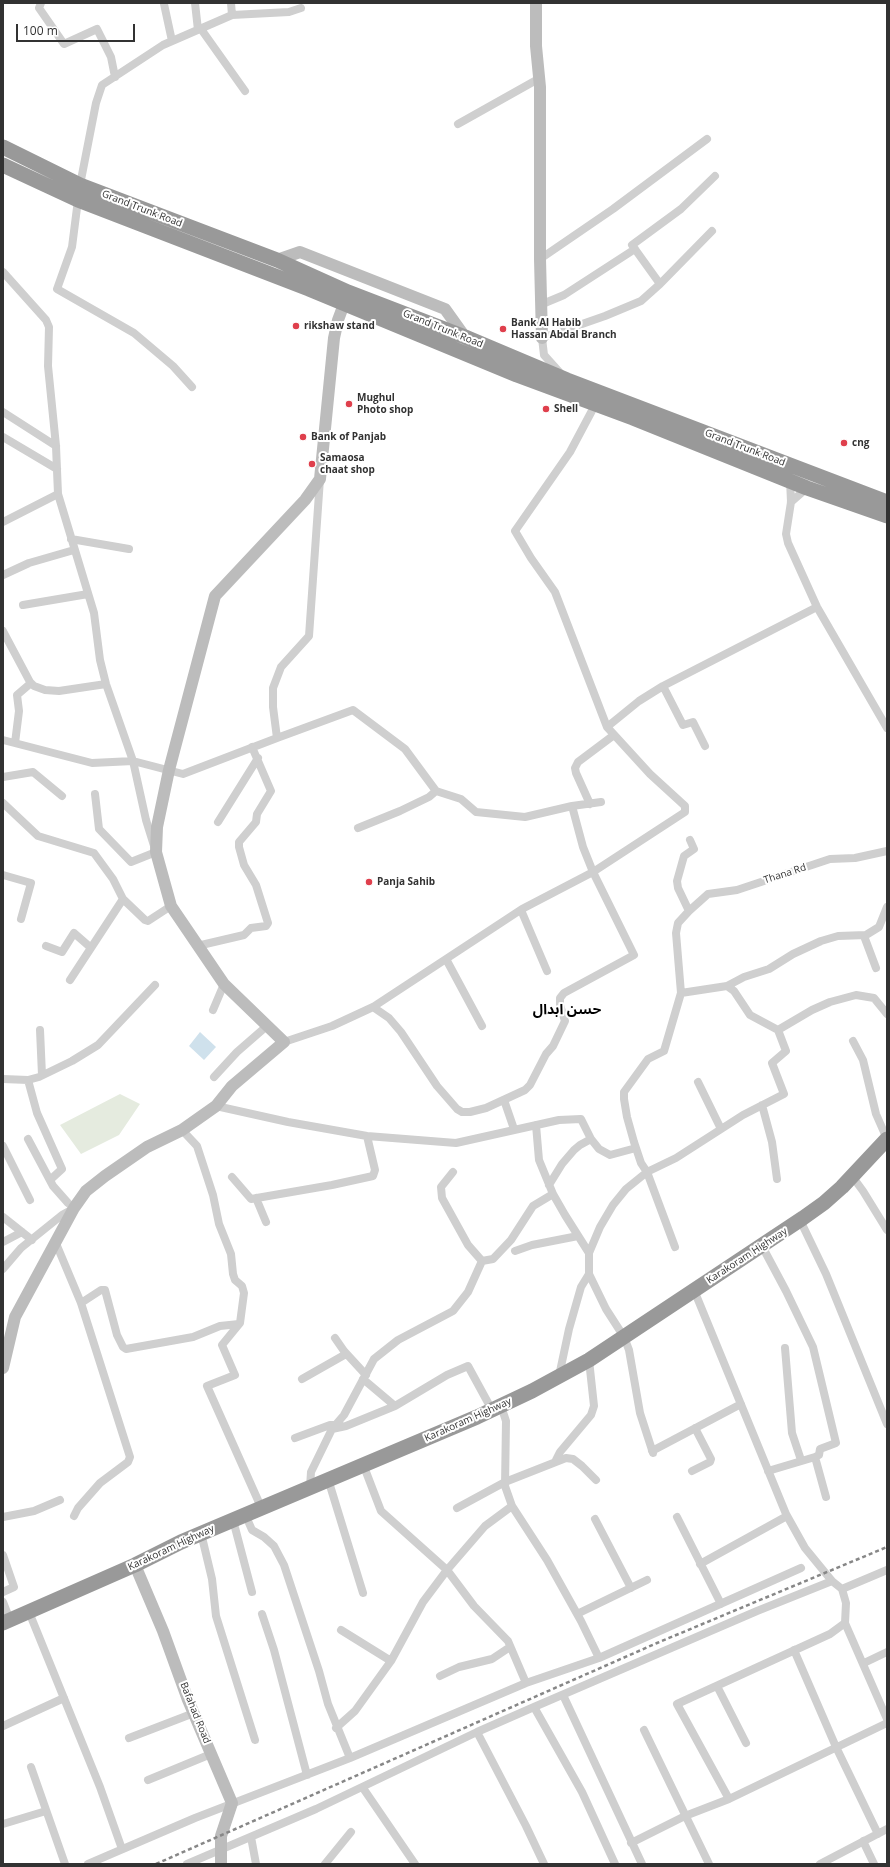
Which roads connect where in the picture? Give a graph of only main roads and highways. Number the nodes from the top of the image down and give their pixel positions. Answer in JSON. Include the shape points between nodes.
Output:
{"nodes":[{"id":1,"x":536,"y":3,"type":"edge"},
{"id":2,"x":3,"y":147,"type":"edge"},
{"id":3,"x":3,"y":165,"type":"edge"},
{"id":4,"x":344,"y":304,"type":"junction"},
{"id":5,"x":542,"y":338,"type":"road end"},
{"id":6,"x":887,"y":502,"type":"edge"},
{"id":7,"x":887,"y":516,"type":"edge"},
{"id":8,"x":887,"y":1139,"type":"edge"},
{"id":9,"x":3,"y":1368,"type":"edge"},
{"id":10,"x":135,"y":1565,"type":"junction"},
{"id":11,"x":7,"y":1622,"type":"edge"},
{"id":12,"x":221,"y":1864,"type":"edge"}],
"edges":[{"from":1,"to":5,"type":"main road","via":[[536,46],[540,78]]},
{"from":2,"to":6,"type":"highway","name":"Grand Trunk Road","via":[[80,185],[277,260],[348,292],[465,337],[566,380]]},
{"from":3,"to":4,"type":"highway","name":"Grand Trunk Road","via":[[78,200]]},
{"from":4,"to":7,"type":"highway","name":"Grand Trunk Road","via":[[807,488]]},
{"from":4,"to":9,"type":"main road","via":[[334,338],[320,479],[305,500],[216,596],[169,770],[157,827],[156,852],[171,906],[224,984],[284,1042],[232,1086],[216,1106],[182,1130],[147,1148],[86,1191],[74,1208],[15,1317]]},
{"from":8,"to":10,"type":"highway","name":"Karakoram Highway","via":[[824,1203],[589,1360],[497,1408],[201,1533]]},
{"from":10,"to":11,"type":"highway","name":"Karakoram Highway"},
{"from":10,"to":12,"type":"main road","name":"Bafahad Road","via":[[232,1803],[221,1836]]}]}
